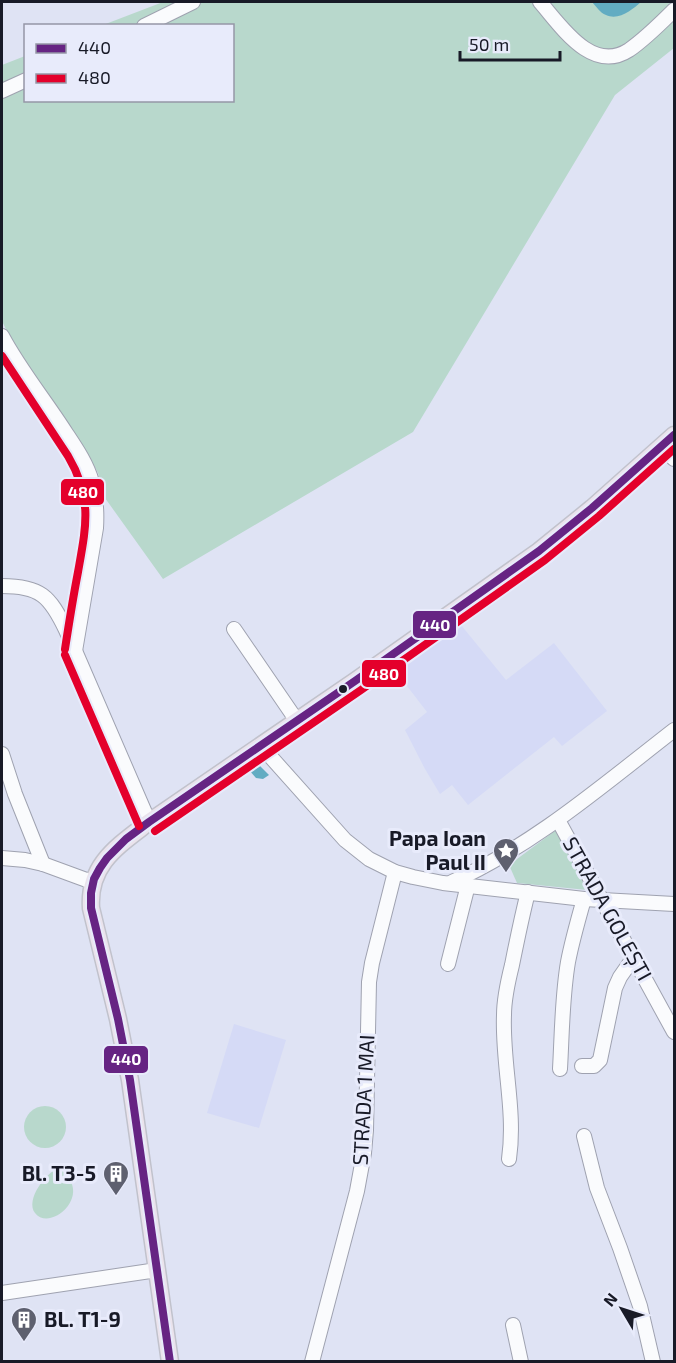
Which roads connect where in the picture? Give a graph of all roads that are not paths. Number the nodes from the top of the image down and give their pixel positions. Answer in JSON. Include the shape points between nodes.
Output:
{"nodes":[{"id":1,"x":193,"y":2,"type":"edge"},
{"id":2,"x":540,"y":2,"type":"edge"},
{"id":3,"x":675,"y":10,"type":"edge"},
{"id":4,"x":148,"y":24,"type":"edge"},
{"id":5,"x":24,"y":81,"type":"edge"},
{"id":6,"x":2,"y":91,"type":"edge"},
{"id":7,"x":2,"y":336,"type":"edge"},
{"id":8,"x":675,"y":435,"type":"edge"},
{"id":9,"x":662,"y":446,"type":"junction"},
{"id":10,"x":675,"y":459,"type":"edge"},
{"id":11,"x":2,"y":586,"type":"edge"},
{"id":12,"x":234,"y":629,"type":"dead end"},
{"id":13,"x":75,"y":651,"type":"junction"},
{"id":14,"x":297,"y":721,"type":"junction"},
{"id":15,"x":675,"y":730,"type":"edge"},
{"id":16,"x":261,"y":746,"type":"junction"},
{"id":17,"x":2,"y":754,"type":"edge"},
{"id":18,"x":558,"y":820,"type":"junction"},
{"id":19,"x":149,"y":822,"type":"junction"},
{"id":20,"x":2,"y":858,"type":"edge"},
{"id":21,"x":43,"y":864,"type":"junction"},
{"id":22,"x":395,"y":872,"type":"junction"},
{"id":23,"x":92,"y":882,"type":"junction"},
{"id":24,"x":450,"y":883,"type":"junction"},
{"id":25,"x":468,"y":885,"type":"junction"},
{"id":26,"x":528,"y":892,"type":"junction"},
{"id":27,"x":584,"y":899,"type":"junction"},
{"id":28,"x":603,"y":901,"type":"junction"},
{"id":29,"x":675,"y":904,"type":"edge"},
{"id":30,"x":634,"y":957,"type":"junction"},
{"id":31,"x":448,"y":964,"type":"dead end"},
{"id":32,"x":675,"y":1032,"type":"edge"},
{"id":33,"x":582,"y":1066,"type":"dead end"},
{"id":34,"x":560,"y":1069,"type":"dead end"},
{"id":35,"x":584,"y":1136,"type":"dead end"},
{"id":36,"x":509,"y":1159,"type":"dead end"},
{"id":37,"x":157,"y":1270,"type":"junction"},
{"id":38,"x":2,"y":1293,"type":"edge"},
{"id":39,"x":513,"y":1325,"type":"dead end"},
{"id":40,"x":170,"y":1362,"type":"edge"},
{"id":41,"x":312,"y":1362,"type":"edge"},
{"id":42,"x":521,"y":1362,"type":"edge"},
{"id":43,"x":652,"y":1362,"type":"edge"}],
"edges":[{"from":1,"to":4,"type":"street"},
{"from":2,"to":3,"type":"street","via":[[574,39],[602,57],[628,51]]},
{"from":5,"to":6,"type":"street"},
{"from":7,"to":13,"type":"street","via":[[80,455],[95,493],[96,528]]},
{"from":8,"to":9,"type":"main road"},
{"from":9,"to":10,"type":"street"},
{"from":9,"to":14,"type":"main road","via":[[539,550]]},
{"from":11,"to":13,"type":"street","via":[[26,588],[48,599]]},
{"from":12,"to":14,"type":"street"},
{"from":13,"to":19,"type":"street"},
{"from":14,"to":16,"type":"main road"},
{"from":15,"to":18,"type":"street","name":"STRADA GOLEȘTI"},
{"from":16,"to":19,"type":"main road"},
{"from":16,"to":22,"type":"street","via":[[351,845]]},
{"from":17,"to":21,"type":"street"},
{"from":18,"to":24,"type":"street","via":[[491,863]]},
{"from":18,"to":28,"type":"street","name":"STRADA GOLEȘTI"},
{"from":19,"to":23,"type":"main road","via":[[106,859]]},
{"from":20,"to":21,"type":"street"},
{"from":21,"to":23,"type":"street"},
{"from":22,"to":24,"type":"street"},
{"from":22,"to":41,"type":"street","name":"STRADA 1 MAI","via":[[369,982],[362,1170]]},
{"from":23,"to":37,"type":"main road","via":[[91,908],[130,1080]]},
{"from":24,"to":25,"type":"street"},
{"from":25,"to":26,"type":"street"},
{"from":25,"to":31,"type":"street"},
{"from":26,"to":27,"type":"street"},
{"from":26,"to":36,"type":"street","via":[[504,1013],[511,1114]]},
{"from":27,"to":28,"type":"street"},
{"from":27,"to":34,"type":"street","via":[[568,964]]},
{"from":28,"to":29,"type":"street"},
{"from":28,"to":30,"type":"street","name":"STRADA GOLEȘTI"},
{"from":30,"to":32,"type":"street","name":"STRADA GOLEȘTI"},
{"from":30,"to":33,"type":"street","via":[[615,988],[600,1060],[594,1066]]},
{"from":35,"to":43,"type":"street","via":[[597,1188],[640,1306]]},
{"from":37,"to":38,"type":"street"},
{"from":37,"to":40,"type":"main road"},
{"from":39,"to":42,"type":"street"}]}
